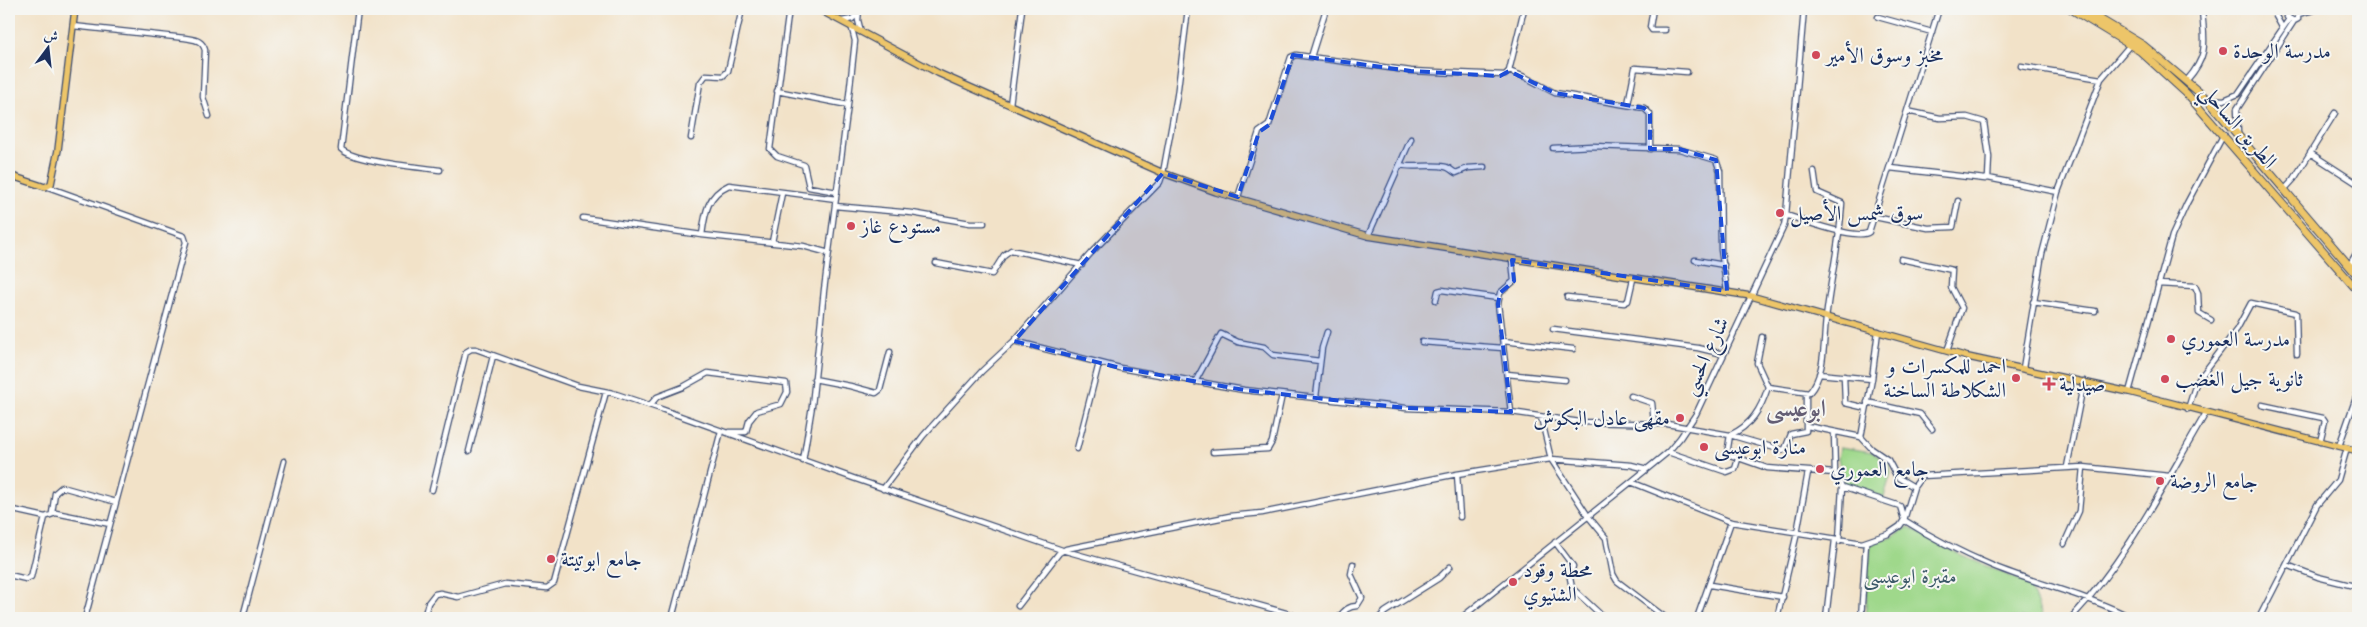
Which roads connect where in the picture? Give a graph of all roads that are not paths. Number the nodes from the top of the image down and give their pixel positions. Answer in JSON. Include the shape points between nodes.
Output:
{"nodes":[{"id":1,"x":75,"y":9,"type":"edge"},
{"id":2,"x":358,"y":9,"type":"edge"},
{"id":3,"x":742,"y":9,"type":"edge"},
{"id":4,"x":789,"y":9,"type":"edge"},
{"id":5,"x":818,"y":9,"type":"edge"},
{"id":6,"x":1022,"y":9,"type":"edge"},
{"id":7,"x":1188,"y":9,"type":"edge"},
{"id":8,"x":1326,"y":9,"type":"edge"},
{"id":9,"x":1524,"y":9,"type":"edge"},
{"id":10,"x":1653,"y":9,"type":"edge"},
{"id":11,"x":1804,"y":9,"type":"edge"},
{"id":12,"x":1938,"y":9,"type":"edge"},
{"id":13,"x":2071,"y":9,"type":"edge"},
{"id":14,"x":2083,"y":9,"type":"edge"},
{"id":15,"x":2202,"y":9,"type":"edge"},
{"id":16,"x":2272,"y":9,"type":"edge"},
{"id":17,"x":2284,"y":9,"type":"edge"},
{"id":18,"x":2317,"y":9,"type":"edge"},
{"id":19,"x":2290,"y":10,"type":"junction"},
{"id":20,"x":859,"y":12,"type":"edge"},
{"id":21,"x":2298,"y":14,"type":"junction"},
{"id":22,"x":1878,"y":17,"type":"dead end"},
{"id":23,"x":2277,"y":17,"type":"junction"},
{"id":24,"x":2290,"y":19,"type":"junction"},
{"id":25,"x":839,"y":21,"type":"junction"},
{"id":26,"x":73,"y":26,"type":"junction"},
{"id":27,"x":2282,"y":27,"type":"junction"},
{"id":28,"x":852,"y":29,"type":"junction"},
{"id":29,"x":1665,"y":30,"type":"dead end"},
{"id":30,"x":1932,"y":32,"type":"junction"},
{"id":31,"x":862,"y":34,"type":"junction"},
{"id":32,"x":2130,"y":45,"type":"junction"},
{"id":33,"x":1311,"y":57,"type":"junction"},
{"id":34,"x":2021,"y":66,"type":"dead end"},
{"id":35,"x":1509,"y":71,"type":"junction"},
{"id":36,"x":1687,"y":72,"type":"dead end"},
{"id":37,"x":2100,"y":79,"type":"junction"},
{"id":38,"x":2187,"y":80,"type":"junction"},
{"id":39,"x":777,"y":91,"type":"junction"},
{"id":40,"x":2207,"y":99,"type":"junction"},
{"id":41,"x":1628,"y":104,"type":"junction"},
{"id":42,"x":848,"y":105,"type":"junction"},
{"id":43,"x":1010,"y":105,"type":"junction"},
{"id":44,"x":1907,"y":111,"type":"junction"},
{"id":45,"x":2335,"y":113,"type":"dead end"},
{"id":46,"x":209,"y":116,"type":"dead end"},
{"id":47,"x":2224,"y":134,"type":"junction"},
{"id":48,"x":2238,"y":134,"type":"junction"},
{"id":49,"x":691,"y":138,"type":"dead end"},
{"id":50,"x":1411,"y":139,"type":"dead end"},
{"id":51,"x":1553,"y":148,"type":"dead end"},
{"id":52,"x":1650,"y":149,"type":"junction"},
{"id":53,"x":2310,"y":153,"type":"junction"},
{"id":54,"x":1400,"y":165,"type":"junction"},
{"id":55,"x":1484,"y":167,"type":"dead end"},
{"id":56,"x":1890,"y":168,"type":"junction"},
{"id":57,"x":440,"y":170,"type":"dead end"},
{"id":58,"x":1814,"y":171,"type":"dead end"},
{"id":59,"x":1164,"y":173,"type":"junction"},
{"id":60,"x":9,"y":175,"type":"edge"},
{"id":61,"x":1988,"y":178,"type":"junction"},
{"id":62,"x":2358,"y":184,"type":"edge"},
{"id":63,"x":49,"y":187,"type":"junction"},
{"id":64,"x":2284,"y":190,"type":"junction"},
{"id":65,"x":837,"y":192,"type":"junction"},
{"id":66,"x":2058,"y":192,"type":"junction"},
{"id":67,"x":782,"y":193,"type":"junction"},
{"id":68,"x":1238,"y":197,"type":"junction"},
{"id":69,"x":836,"y":199,"type":"junction"},
{"id":70,"x":1958,"y":200,"type":"dead end"},
{"id":71,"x":835,"y":206,"type":"junction"},
{"id":72,"x":1786,"y":215,"type":"junction"},
{"id":73,"x":1875,"y":217,"type":"junction"},
{"id":74,"x":583,"y":218,"type":"dead end"},
{"id":75,"x":984,"y":223,"type":"dead end"},
{"id":76,"x":1840,"y":231,"type":"junction"},
{"id":77,"x":702,"y":235,"type":"junction"},
{"id":78,"x":1368,"y":236,"type":"junction"},
{"id":79,"x":772,"y":242,"type":"junction"},
{"id":80,"x":2358,"y":250,"type":"edge"},
{"id":81,"x":829,"y":253,"type":"junction"},
{"id":82,"x":1901,"y":259,"type":"dead end"},
{"id":83,"x":1512,"y":260,"type":"junction"},
{"id":84,"x":1695,"y":260,"type":"dead end"},
{"id":85,"x":936,"y":263,"type":"dead end"},
{"id":86,"x":1082,"y":265,"type":"junction"},
{"id":87,"x":1724,"y":265,"type":"junction"},
{"id":88,"x":2349,"y":266,"type":"junction"},
{"id":89,"x":2358,"y":276,"type":"edge"},
{"id":90,"x":1633,"y":279,"type":"junction"},
{"id":91,"x":2158,"y":284,"type":"junction"},
{"id":92,"x":1728,"y":291,"type":"junction"},
{"id":93,"x":2358,"y":291,"type":"edge"},
{"id":94,"x":1751,"y":296,"type":"junction"},
{"id":95,"x":1567,"y":297,"type":"dead end"},
{"id":96,"x":1498,"y":298,"type":"junction"},
{"id":97,"x":1436,"y":300,"type":"dead end"},
{"id":98,"x":2033,"y":302,"type":"junction"},
{"id":99,"x":2095,"y":311,"type":"dead end"},
{"id":100,"x":1826,"y":319,"type":"junction"},
{"id":101,"x":2211,"y":320,"type":"dead end"},
{"id":102,"x":1553,"y":329,"type":"dead end"},
{"id":103,"x":1878,"y":331,"type":"junction"},
{"id":104,"x":1327,"y":332,"type":"dead end"},
{"id":105,"x":1762,"y":337,"type":"dead end"},
{"id":106,"x":1014,"y":341,"type":"junction"},
{"id":107,"x":1422,"y":342,"type":"dead end"},
{"id":108,"x":1503,"y":342,"type":"junction"},
{"id":109,"x":1503,"y":348,"type":"junction"},
{"id":110,"x":1573,"y":348,"type":"dead end"},
{"id":111,"x":1947,"y":351,"type":"junction"},
{"id":112,"x":890,"y":352,"type":"dead end"},
{"id":113,"x":1723,"y":354,"type":"junction"},
{"id":114,"x":2297,"y":354,"type":"dead end"},
{"id":115,"x":493,"y":356,"type":"junction"},
{"id":116,"x":1320,"y":362,"type":"junction"},
{"id":117,"x":1099,"y":363,"type":"junction"},
{"id":118,"x":2023,"y":368,"type":"junction"},
{"id":119,"x":1507,"y":374,"type":"junction"},
{"id":120,"x":1818,"y":374,"type":"junction"},
{"id":121,"x":1844,"y":376,"type":"junction"},
{"id":122,"x":1872,"y":379,"type":"junction"},
{"id":123,"x":814,"y":380,"type":"junction"},
{"id":124,"x":1564,"y":380,"type":"dead end"},
{"id":125,"x":2084,"y":381,"type":"junction"},
{"id":126,"x":1195,"y":382,"type":"junction"},
{"id":127,"x":1768,"y":387,"type":"junction"},
{"id":128,"x":606,"y":392,"type":"junction"},
{"id":129,"x":2130,"y":392,"type":"junction"},
{"id":130,"x":2358,"y":392,"type":"edge"},
{"id":131,"x":1282,"y":394,"type":"junction"},
{"id":132,"x":1806,"y":394,"type":"junction"},
{"id":133,"x":1631,"y":396,"type":"dead end"},
{"id":134,"x":1316,"y":397,"type":"junction"},
{"id":135,"x":2262,"y":404,"type":"dead end"},
{"id":136,"x":650,"y":405,"type":"junction"},
{"id":137,"x":1867,"y":405,"type":"junction"},
{"id":138,"x":2188,"y":409,"type":"junction"},
{"id":139,"x":1511,"y":412,"type":"junction"},
{"id":140,"x":2206,"y":413,"type":"junction"},
{"id":141,"x":1542,"y":417,"type":"junction"},
{"id":142,"x":1654,"y":423,"type":"junction"},
{"id":143,"x":1807,"y":426,"type":"junction"},
{"id":144,"x":1687,"y":428,"type":"junction"},
{"id":145,"x":1932,"y":429,"type":"dead end"},
{"id":146,"x":721,"y":431,"type":"junction"},
{"id":147,"x":1834,"y":432,"type":"junction"},
{"id":148,"x":727,"y":433,"type":"junction"},
{"id":149,"x":1730,"y":435,"type":"junction"},
{"id":150,"x":1861,"y":437,"type":"junction"},
{"id":151,"x":2320,"y":442,"type":"junction"},
{"id":152,"x":2339,"y":446,"type":"junction"},
{"id":153,"x":2347,"y":448,"type":"junction"},
{"id":154,"x":1076,"y":449,"type":"dead end"},
{"id":155,"x":469,"y":451,"type":"dead end"},
{"id":156,"x":2358,"y":451,"type":"edge"},
{"id":157,"x":1213,"y":452,"type":"dead end"},
{"id":158,"x":1668,"y":452,"type":"junction"},
{"id":159,"x":1551,"y":459,"type":"junction"},
{"id":160,"x":1738,"y":459,"type":"junction"},
{"id":161,"x":284,"y":461,"type":"dead end"},
{"id":162,"x":803,"y":461,"type":"junction"},
{"id":163,"x":2068,"y":467,"type":"junction"},
{"id":164,"x":2083,"y":467,"type":"junction"},
{"id":165,"x":1647,"y":469,"type":"junction"},
{"id":166,"x":1808,"y":472,"type":"junction"},
{"id":167,"x":1835,"y":473,"type":"junction"},
{"id":168,"x":1457,"y":474,"type":"junction"},
{"id":169,"x":2169,"y":476,"type":"junction"},
{"id":170,"x":1631,"y":482,"type":"junction"},
{"id":171,"x":1842,"y":487,"type":"junction"},
{"id":172,"x":1914,"y":487,"type":"junction"},
{"id":173,"x":883,"y":489,"type":"junction"},
{"id":174,"x":432,"y":490,"type":"dead end"},
{"id":175,"x":116,"y":502,"type":"junction"},
{"id":176,"x":9,"y":509,"type":"edge"},
{"id":177,"x":52,"y":513,"type":"junction"},
{"id":178,"x":1588,"y":516,"type":"junction"},
{"id":179,"x":45,"y":517,"type":"junction"},
{"id":180,"x":1460,"y":517,"type":"dead end"},
{"id":181,"x":1904,"y":520,"type":"junction"},
{"id":182,"x":1731,"y":522,"type":"junction"},
{"id":183,"x":110,"y":524,"type":"junction"},
{"id":184,"x":1797,"y":533,"type":"junction"},
{"id":185,"x":1837,"y":540,"type":"junction"},
{"id":186,"x":1555,"y":542,"type":"junction"},
{"id":187,"x":1866,"y":543,"type":"junction"},
{"id":188,"x":2064,"y":544,"type":"dead end"},
{"id":189,"x":1062,"y":550,"type":"junction"},
{"id":190,"x":1352,"y":564,"type":"dead end"},
{"id":191,"x":2287,"y":565,"type":"junction"},
{"id":192,"x":1450,"y":567,"type":"dead end"},
{"id":193,"x":9,"y":575,"type":"edge"},
{"id":194,"x":1710,"y":585,"type":"junction"},
{"id":195,"x":2358,"y":587,"type":"edge"},
{"id":196,"x":1783,"y":597,"type":"junction"},
{"id":197,"x":2089,"y":599,"type":"junction"},
{"id":198,"x":1018,"y":606,"type":"dead end"},
{"id":199,"x":1599,"y":613,"type":"dead end"},
{"id":200,"x":85,"y":618,"type":"edge"},
{"id":201,"x":245,"y":618,"type":"edge"},
{"id":202,"x":424,"y":618,"type":"edge"},
{"id":203,"x":672,"y":618,"type":"edge"},
{"id":204,"x":1304,"y":618,"type":"edge"},
{"id":205,"x":1339,"y":618,"type":"edge"},
{"id":206,"x":1379,"y":618,"type":"edge"},
{"id":207,"x":1461,"y":618,"type":"edge"},
{"id":208,"x":1666,"y":618,"type":"edge"},
{"id":209,"x":1697,"y":618,"type":"edge"},
{"id":210,"x":1777,"y":618,"type":"edge"},
{"id":211,"x":1826,"y":618,"type":"edge"},
{"id":212,"x":1861,"y":618,"type":"edge"},
{"id":213,"x":2071,"y":618,"type":"edge"},
{"id":214,"x":2132,"y":618,"type":"edge"},
{"id":215,"x":2258,"y":618,"type":"edge"}],
"edges":[{"from":1,"to":26,"type":"main road"},
{"from":2,"to":57,"type":"street","via":[[341,149],[385,162]]},
{"from":3,"to":49,"type":"street","via":[[728,71],[723,76],[706,75],[700,83]]},
{"from":4,"to":39,"type":"street"},
{"from":5,"to":25,"type":"main road"},
{"from":6,"to":43,"type":"street"},
{"from":7,"to":59,"type":"street"},
{"from":8,"to":33,"type":"street"},
{"from":9,"to":35,"type":"street"},
{"from":10,"to":29,"type":"street","via":[[1650,27],[1652,30]]},
{"from":11,"to":72,"type":"street","name":"شارع الحسي"},
{"from":12,"to":30,"type":"street"},
{"from":13,"to":32,"type":"highway","name":"الطريق الساحلي"},
{"from":14,"to":38,"type":"highway","name":"الطريق الساحلي","via":[[2142,45]]},
{"from":15,"to":38,"type":"street","via":[[2205,50]]},
{"from":16,"to":23,"type":"street"},
{"from":17,"to":19,"type":"street"},
{"from":18,"to":21,"type":"street"},
{"from":19,"to":21,"type":"street"},
{"from":19,"to":24,"type":"street"},
{"from":20,"to":25,"type":"street","via":[[849,20]]},
{"from":20,"to":31,"type":"street"},
{"from":21,"to":24,"type":"street","via":[[2298,19]]},
{"from":22,"to":30,"type":"street"},
{"from":23,"to":24,"type":"street"},
{"from":23,"to":27,"type":"street"},
{"from":24,"to":27,"type":"street"},
{"from":24,"to":48,"type":"street","via":[[2237,109]]},
{"from":25,"to":28,"type":"main road"},
{"from":26,"to":46,"type":"street","via":[[191,39],[203,44],[203,97]]},
{"from":26,"to":63,"type":"main road","via":[[58,150]]},
{"from":27,"to":40,"type":"street","via":[[2238,94],[2224,100]]},
{"from":28,"to":31,"type":"main road"},
{"from":28,"to":42,"type":"street","via":[[855,41]]},
{"from":30,"to":44,"type":"street"},
{"from":31,"to":43,"type":"main road"},
{"from":32,"to":37,"type":"street"},
{"from":32,"to":47,"type":"highway","name":"الطريق الساحلي","via":[[2186,93]]},
{"from":33,"to":35,"type":"street","via":[[1427,73],[1465,72],[1500,76]]},
{"from":33,"to":68,"type":"street","via":[[1296,55],[1289,59],[1269,125],[1259,132]]},
{"from":34,"to":37,"type":"street"},
{"from":35,"to":41,"type":"street","via":[[1555,93]]},
{"from":36,"to":41,"type":"street","via":[[1635,68]]},
{"from":37,"to":66,"type":"street"},
{"from":38,"to":40,"type":"highway","name":"الطريق الساحلي"},
{"from":39,"to":42,"type":"street"},
{"from":39,"to":65,"type":"street","via":[[770,144],[772,152],[804,165],[807,184],[812,188]]},
{"from":40,"to":48,"type":"highway","name":"الطريق الساحلي"},
{"from":41,"to":52,"type":"street","via":[[1644,108],[1650,114]]},
{"from":42,"to":65,"type":"street"},
{"from":43,"to":59,"type":"main road"},
{"from":44,"to":56,"type":"street"},
{"from":44,"to":61,"type":"street","via":[[1940,118],[1968,117],[1984,122]]},
{"from":45,"to":53,"type":"street"},
{"from":47,"to":91,"type":"street","via":[[2176,228]]},
{"from":47,"to":93,"type":"highway","name":"الطريق الساحلي"},
{"from":48,"to":64,"type":"highway","name":"الطريق الساحلي"},
{"from":50,"to":54,"type":"street"},
{"from":51,"to":52,"type":"street"},
{"from":52,"to":87,"type":"street","via":[[1679,149],[1699,153],[1718,162]]},
{"from":53,"to":62,"type":"street"},
{"from":53,"to":64,"type":"street"},
{"from":54,"to":55,"type":"street","via":[[1446,167],[1460,173],[1468,168]]},
{"from":54,"to":78,"type":"street"},
{"from":56,"to":61,"type":"street"},
{"from":56,"to":73,"type":"street"},
{"from":58,"to":76,"type":"street","via":[[1817,192],[1842,203]]},
{"from":59,"to":68,"type":"main road"},
{"from":59,"to":86,"type":"street","via":[[1136,209]]},
{"from":60,"to":63,"type":"main road"},
{"from":61,"to":66,"type":"street"},
{"from":63,"to":175,"type":"street","via":[[186,238]]},
{"from":64,"to":88,"type":"highway","name":"الطريق الساحلي"},
{"from":65,"to":69,"type":"street"},
{"from":66,"to":98,"type":"street"},
{"from":67,"to":69,"type":"street"},
{"from":67,"to":77,"type":"street","via":[[732,185],[726,187],[708,204]]},
{"from":67,"to":79,"type":"street"},
{"from":68,"to":78,"type":"main road"},
{"from":69,"to":71,"type":"street"},
{"from":70,"to":73,"type":"street","via":[[1953,227],[1931,229]]},
{"from":71,"to":75,"type":"street"},
{"from":71,"to":81,"type":"street"},
{"from":72,"to":76,"type":"street"},
{"from":72,"to":94,"type":"street","name":"شارع الحسي","via":[[1780,238]]},
{"from":73,"to":76,"type":"street","via":[[1867,234]]},
{"from":74,"to":77,"type":"street"},
{"from":76,"to":100,"type":"street"},
{"from":77,"to":79,"type":"street"},
{"from":78,"to":83,"type":"main road"},
{"from":79,"to":81,"type":"street"},
{"from":80,"to":88,"type":"street"},
{"from":81,"to":123,"type":"street"},
{"from":82,"to":111,"type":"street","via":[[1952,270],[1951,287],[1962,308]]},
{"from":83,"to":90,"type":"main road"},
{"from":83,"to":96,"type":"street","via":[[1514,281]]},
{"from":84,"to":87,"type":"street"},
{"from":85,"to":86,"type":"street","via":[[992,274],[1011,250]]},
{"from":86,"to":106,"type":"street"},
{"from":87,"to":92,"type":"street"},
{"from":88,"to":89,"type":"highway","name":"الطريق الساحلي"},
{"from":90,"to":92,"type":"main road"},
{"from":90,"to":95,"type":"street","via":[[1628,301],[1624,303]]},
{"from":91,"to":101,"type":"street","via":[[2194,286],[2198,293],[2199,312]]},
{"from":91,"to":129,"type":"street"},
{"from":92,"to":94,"type":"main road"},
{"from":94,"to":100,"type":"main road"},
{"from":94,"to":113,"type":"street","name":"شارع الحسي"},
{"from":96,"to":97,"type":"street","via":[[1442,290],[1438,291]]},
{"from":96,"to":108,"type":"street"},
{"from":98,"to":99,"type":"street"},
{"from":98,"to":118,"type":"street"},
{"from":100,"to":103,"type":"main road"},
{"from":100,"to":120,"type":"street","via":[[1824,356]]},
{"from":102,"to":113,"type":"street"},
{"from":103,"to":111,"type":"main road"},
{"from":103,"to":122,"type":"street"},
{"from":104,"to":116,"type":"street"},
{"from":105,"to":127,"type":"street","via":[[1757,363]]},
{"from":106,"to":117,"type":"street"},
{"from":106,"to":173,"type":"street","via":[[923,436]]},
{"from":107,"to":109,"type":"street"},
{"from":108,"to":109,"type":"street"},
{"from":108,"to":110,"type":"street"},
{"from":109,"to":119,"type":"street"},
{"from":111,"to":118,"type":"main road"},
{"from":112,"to":123,"type":"street","via":[[880,390],[876,394]]},
{"from":113,"to":144,"type":"street","name":"شارع الحسي"},
{"from":114,"to":138,"type":"street","via":[[2296,313],[2249,303],[2237,329],[2196,383]]},
{"from":115,"to":128,"type":"street","via":[[578,386]]},
{"from":115,"to":155,"type":"street"},
{"from":115,"to":174,"type":"street","via":[[476,349],[466,352]]},
{"from":116,"to":126,"type":"street","via":[[1273,355],[1264,347],[1238,342],[1221,334]]},
{"from":116,"to":134,"type":"street"},
{"from":117,"to":126,"type":"street"},
{"from":117,"to":154,"type":"street"},
{"from":118,"to":125,"type":"main road"},
{"from":119,"to":124,"type":"street"},
{"from":119,"to":139,"type":"street"},
{"from":120,"to":121,"type":"street"},
{"from":120,"to":132,"type":"street","via":[[1811,392]]},
{"from":121,"to":122,"type":"street"},
{"from":121,"to":137,"type":"street","via":[[1845,402]]},
{"from":122,"to":137,"type":"street"},
{"from":123,"to":162,"type":"street"},
{"from":125,"to":129,"type":"main road"},
{"from":125,"to":163,"type":"street"},
{"from":126,"to":131,"type":"street"},
{"from":127,"to":132,"type":"street"},
{"from":127,"to":149,"type":"street","via":[[1750,423]]},
{"from":128,"to":136,"type":"street"},
{"from":128,"to":202,"type":"street","via":[[554,583],[547,588],[504,584],[458,597],[434,594]]},
{"from":129,"to":138,"type":"main road"},
{"from":130,"to":152,"type":"street"},
{"from":131,"to":134,"type":"street"},
{"from":131,"to":157,"type":"street","via":[[1268,449]]},
{"from":132,"to":143,"type":"street"},
{"from":133,"to":142,"type":"street","via":[[1652,403]]},
{"from":134,"to":139,"type":"street","via":[[1406,408]]},
{"from":135,"to":151,"type":"street","via":[[2323,418]]},
{"from":136,"to":146,"type":"street"},
{"from":136,"to":148,"type":"street","via":[[658,397],[708,372],[786,383],[788,392],[781,404],[757,411],[746,432]]},
{"from":137,"to":145,"type":"street","via":[[1920,414]]},
{"from":137,"to":150,"type":"street"},
{"from":138,"to":140,"type":"main road"},
{"from":139,"to":141,"type":"street"},
{"from":140,"to":151,"type":"main road"},
{"from":140,"to":169,"type":"street"},
{"from":141,"to":142,"type":"street","via":[[1580,422]]},
{"from":141,"to":159,"type":"street"},
{"from":142,"to":144,"type":"street"},
{"from":143,"to":147,"type":"street"},
{"from":143,"to":149,"type":"street","via":[[1805,433],[1791,434],[1784,450]]},
{"from":144,"to":149,"type":"street"},
{"from":144,"to":158,"type":"street","name":"شارع الحسي"},
{"from":146,"to":148,"type":"street"},
{"from":146,"to":203,"type":"street"},
{"from":147,"to":150,"type":"street"},
{"from":147,"to":167,"type":"street"},
{"from":148,"to":162,"type":"street"},
{"from":149,"to":160,"type":"street","via":[[1726,454]]},
{"from":150,"to":172,"type":"street","via":[[1888,460],[1897,477]]},
{"from":151,"to":152,"type":"main road"},
{"from":152,"to":153,"type":"main road"},
{"from":153,"to":156,"type":"main road"},
{"from":153,"to":191,"type":"street","via":[[2338,480],[2317,505]]},
{"from":158,"to":160,"type":"street","via":[[1727,472],[1734,469]]},
{"from":158,"to":165,"type":"street","name":"شارع الحسي"},
{"from":159,"to":165,"type":"street"},
{"from":159,"to":168,"type":"street"},
{"from":159,"to":178,"type":"street"},
{"from":160,"to":166,"type":"street","via":[[1767,468]]},
{"from":161,"to":201,"type":"street"},
{"from":162,"to":173,"type":"street"},
{"from":163,"to":164,"type":"street"},
{"from":163,"to":172,"type":"street","via":[[1928,475],[1922,476]]},
{"from":164,"to":169,"type":"street"},
{"from":164,"to":188,"type":"street","via":[[2079,511]]},
{"from":165,"to":170,"type":"street","name":"شارع الحسي"},
{"from":166,"to":167,"type":"street"},
{"from":166,"to":184,"type":"street"},
{"from":167,"to":171,"type":"street"},
{"from":168,"to":180,"type":"street"},
{"from":168,"to":189,"type":"street"},
{"from":169,"to":197,"type":"street","via":[[2135,537]]},
{"from":170,"to":178,"type":"street","name":"شارع الحسي"},
{"from":170,"to":182,"type":"street"},
{"from":171,"to":181,"type":"street","via":[[1900,506]]},
{"from":171,"to":185,"type":"street"},
{"from":172,"to":181,"type":"street"},
{"from":173,"to":189,"type":"street"},
{"from":175,"to":177,"type":"street","via":[[62,488],[55,493]]},
{"from":175,"to":183,"type":"street"},
{"from":176,"to":179,"type":"street"},
{"from":177,"to":179,"type":"street"},
{"from":177,"to":183,"type":"street"},
{"from":178,"to":186,"type":"street","name":"شارع الحسي"},
{"from":178,"to":208,"type":"street","via":[[1606,538],[1617,581]]},
{"from":179,"to":193,"type":"street","via":[[31,577]]},
{"from":181,"to":187,"type":"street","via":[[1888,534]]},
{"from":181,"to":197,"type":"street","via":[[1993,566]]},
{"from":182,"to":184,"type":"street"},
{"from":182,"to":194,"type":"street"},
{"from":183,"to":200,"type":"street"},
{"from":184,"to":185,"type":"street"},
{"from":184,"to":196,"type":"street"},
{"from":185,"to":187,"type":"street"},
{"from":185,"to":211,"type":"street"},
{"from":186,"to":199,"type":"street","via":[[1573,566],[1572,588]]},
{"from":186,"to":207,"type":"street","name":"شارع الحسي"},
{"from":187,"to":212,"type":"street"},
{"from":189,"to":198,"type":"street"},
{"from":189,"to":204,"type":"street"},
{"from":190,"to":205,"type":"street","via":[[1351,574],[1362,598],[1357,606],[1352,606]]},
{"from":191,"to":195,"type":"street","via":[[2318,578]]},
{"from":191,"to":215,"type":"street"},
{"from":192,"to":206,"type":"street","via":[[1439,578]]},
{"from":194,"to":196,"type":"street"},
{"from":194,"to":209,"type":"street"},
{"from":196,"to":210,"type":"street"},
{"from":197,"to":213,"type":"street"},
{"from":197,"to":214,"type":"street"}]}
